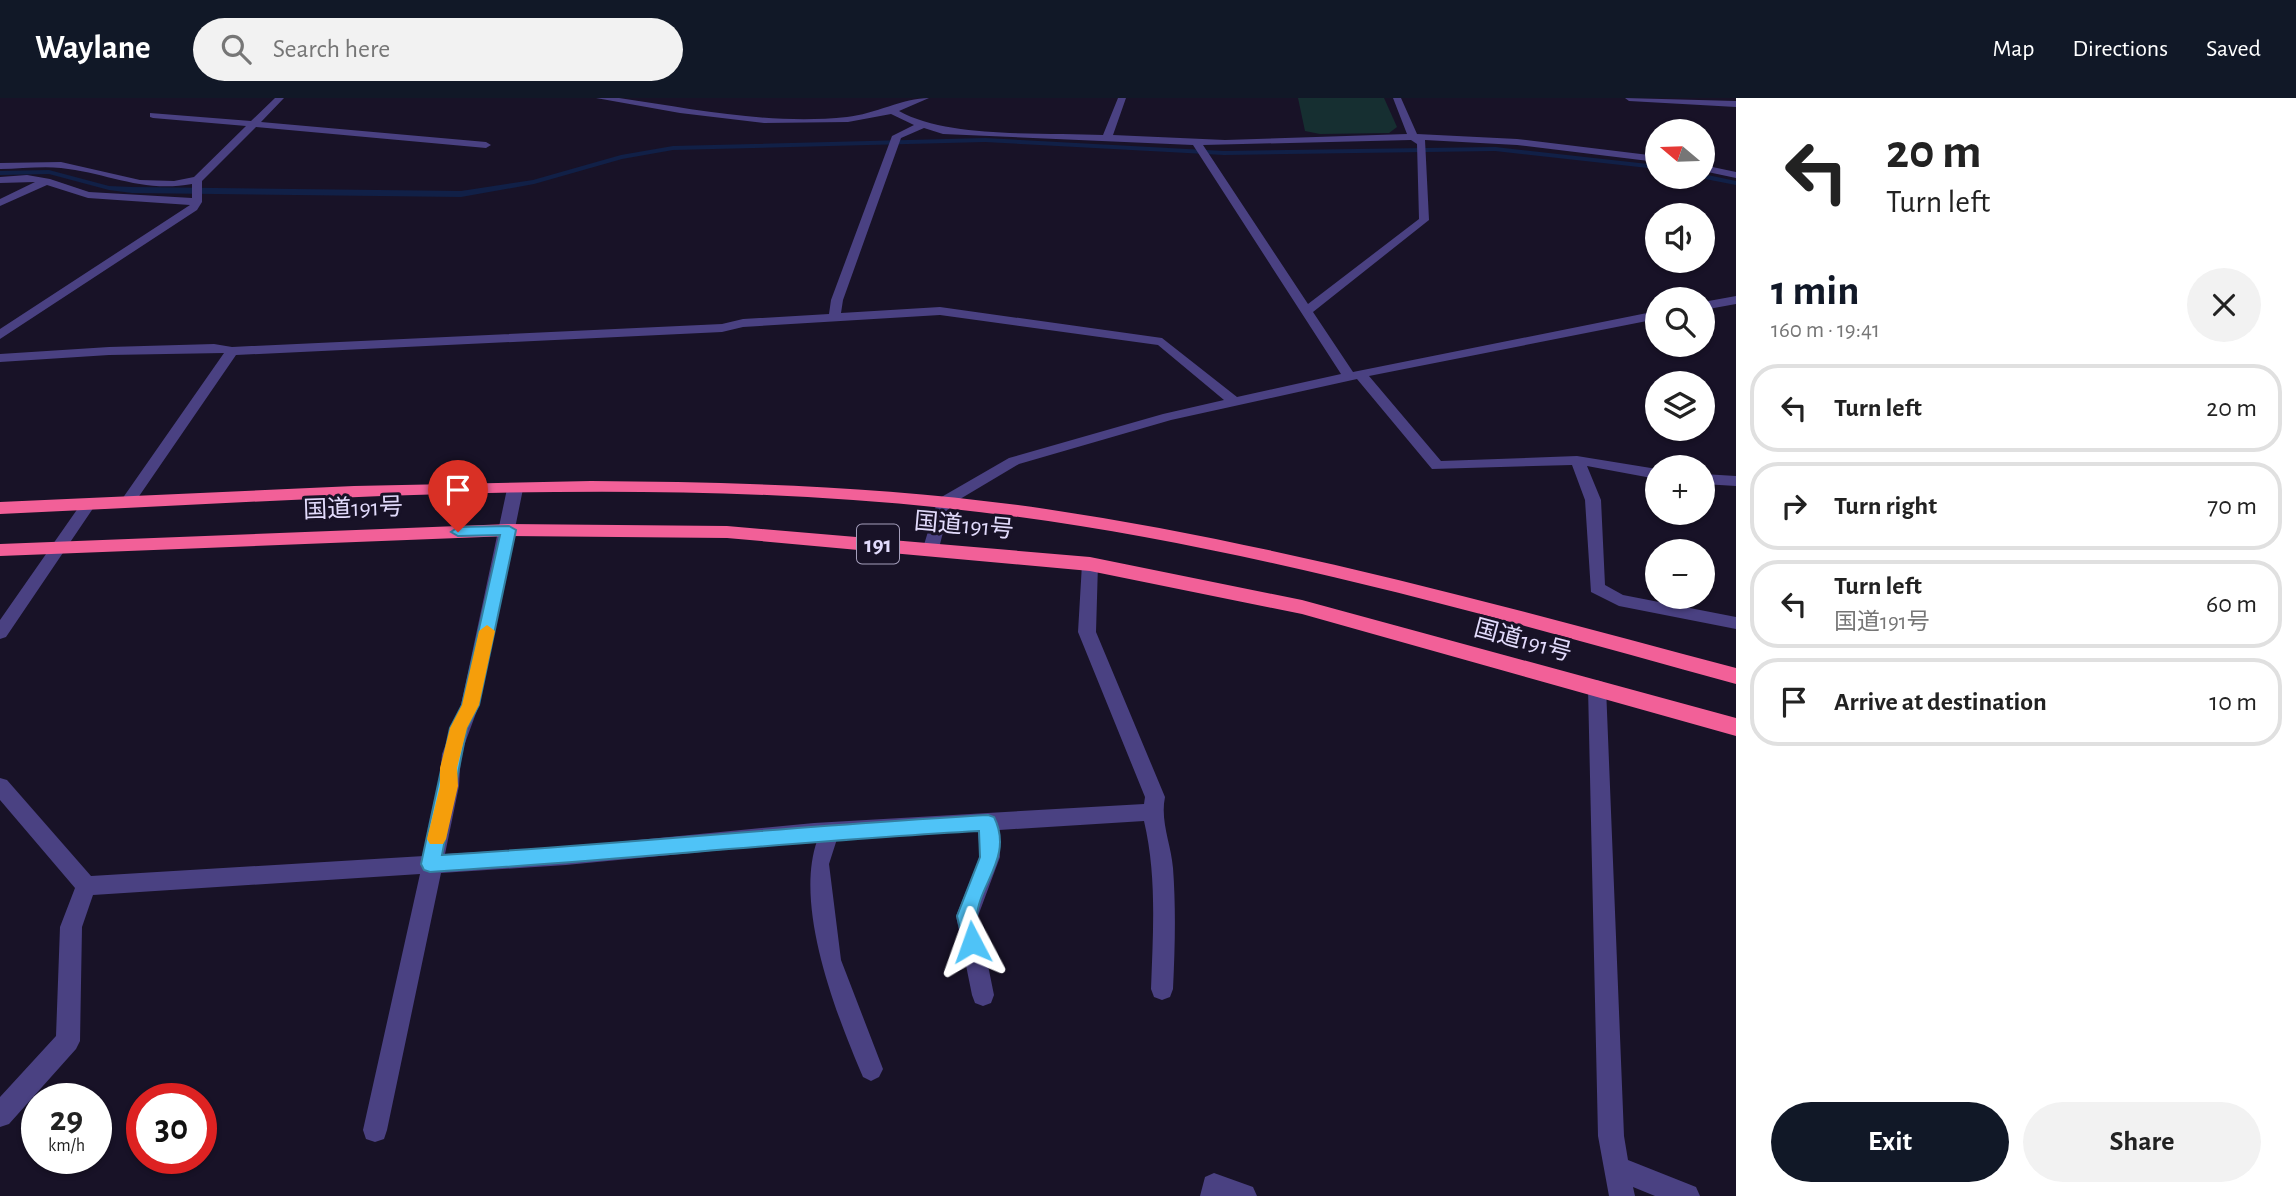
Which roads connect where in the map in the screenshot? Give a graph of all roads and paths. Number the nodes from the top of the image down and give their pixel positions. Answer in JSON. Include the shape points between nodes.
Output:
{"nodes":[{"id":1,"x":280,"y":98,"type":"edge"},
{"id":2,"x":600,"y":98,"type":"edge"},
{"id":3,"x":925,"y":98,"type":"edge"},
{"id":4,"x":1122,"y":98,"type":"edge"},
{"id":5,"x":1397,"y":98,"type":"edge"},
{"id":6,"x":1629,"y":98,"type":"edge"},
{"id":7,"x":1736,"y":104,"type":"edge"},
{"id":8,"x":892,"y":111,"type":"junction"},
{"id":9,"x":153,"y":115,"type":"dead end"},
{"id":10,"x":254,"y":124,"type":"junction"},
{"id":11,"x":923,"y":125,"type":"junction"},
{"id":12,"x":1107,"y":138,"type":"junction"},
{"id":13,"x":1418,"y":140,"type":"junction"},
{"id":14,"x":1198,"y":144,"type":"junction"},
{"id":15,"x":486,"y":145,"type":"dead end"},
{"id":16,"x":1645,"y":158,"type":"edge"},
{"id":17,"x":0,"y":166,"type":"edge"},
{"id":18,"x":1715,"y":171,"type":"edge"},
{"id":19,"x":1736,"y":175,"type":"edge"},
{"id":20,"x":0,"y":180,"type":"edge"},
{"id":21,"x":46,"y":181,"type":"junction"},
{"id":22,"x":198,"y":182,"type":"junction"},
{"id":23,"x":197,"y":200,"type":"junction"},
{"id":24,"x":0,"y":203,"type":"edge"},
{"id":25,"x":1736,"y":299,"type":"edge"},
{"id":26,"x":1715,"y":303,"type":"edge"},
{"id":27,"x":1306,"y":312,"type":"junction"},
{"id":28,"x":1645,"y":317,"type":"edge"},
{"id":29,"x":834,"y":319,"type":"junction"},
{"id":30,"x":0,"y":335,"type":"edge"},
{"id":31,"x":232,"y":351,"type":"junction"},
{"id":32,"x":0,"y":358,"type":"edge"},
{"id":33,"x":1355,"y":375,"type":"junction"},
{"id":34,"x":1234,"y":402,"type":"junction"},
{"id":35,"x":1577,"y":460,"type":"junction"},
{"id":36,"x":1645,"y":472,"type":"edge"},
{"id":37,"x":1715,"y":480,"type":"edge"},
{"id":38,"x":1736,"y":481,"type":"edge"},
{"id":39,"x":515,"y":489,"type":"junction"},
{"id":40,"x":128,"y":502,"type":"junction"},
{"id":41,"x":943,"y":502,"type":"junction"},
{"id":42,"x":88,"y":504,"type":"junction"},
{"id":43,"x":0,"y":508,"type":"edge"},
{"id":44,"x":509,"y":530,"type":"junction"},
{"id":45,"x":57,"y":547,"type":"junction"},
{"id":46,"x":931,"y":548,"type":"junction"},
{"id":47,"x":0,"y":550,"type":"edge"},
{"id":48,"x":1090,"y":564,"type":"junction"},
{"id":49,"x":1736,"y":623,"type":"edge"},
{"id":50,"x":0,"y":634,"type":"edge"},
{"id":51,"x":1736,"y":676,"type":"edge"},
{"id":52,"x":1597,"y":687,"type":"junction"},
{"id":53,"x":1736,"y":727,"type":"edge"},
{"id":54,"x":0,"y":786,"type":"edge"},
{"id":55,"x":1151,"y":812,"type":"junction"},
{"id":56,"x":988,"y":822,"type":"junction"},
{"id":57,"x":830,"y":831,"type":"junction"},
{"id":58,"x":430,"y":864,"type":"junction"},
{"id":59,"x":86,"y":886,"type":"junction"},
{"id":60,"x":1162,"y":989,"type":"dead end"},
{"id":61,"x":983,"y":995,"type":"dead end"},
{"id":62,"x":871,"y":1069,"type":"dead end"},
{"id":63,"x":0,"y":1115,"type":"edge"},
{"id":64,"x":374,"y":1130,"type":"dead end"},
{"id":65,"x":1618,"y":1168,"type":"junction"},
{"id":66,"x":1213,"y":1196,"type":"edge"},
{"id":67,"x":1244,"y":1196,"type":"edge"},
{"id":68,"x":1622,"y":1196,"type":"edge"},
{"id":69,"x":1687,"y":1196,"type":"edge"}],
"edges":[{"from":1,"to":10,"type":"street"},
{"from":2,"to":8,"type":"street","via":[[795,121],[827,122]]},
{"from":3,"to":8,"type":"street"},
{"from":4,"to":12,"type":"street"},
{"from":5,"to":13,"type":"street"},
{"from":6,"to":7,"type":"street"},
{"from":8,"to":11,"type":"street"},
{"from":9,"to":10,"type":"street"},
{"from":10,"to":15,"type":"street"},
{"from":10,"to":22,"type":"street"},
{"from":11,"to":12,"type":"street","via":[[943,131]]},
{"from":11,"to":29,"type":"street","via":[[897,136]]},
{"from":12,"to":14,"type":"street"},
{"from":13,"to":14,"type":"street"},
{"from":13,"to":16,"type":"street","via":[[1517,142]]},
{"from":13,"to":27,"type":"street","via":[[1424,156],[1424,220]]},
{"from":14,"to":27,"type":"street"},
{"from":17,"to":22,"type":"street","via":[[61,165],[140,183]]},
{"from":18,"to":19,"type":"street"},
{"from":20,"to":21,"type":"street","via":[[27,177]]},
{"from":21,"to":23,"type":"street","via":[[88,195]]},
{"from":21,"to":24,"type":"street"},
{"from":22,"to":23,"type":"street"},
{"from":23,"to":30,"type":"street","via":[[170,224]]},
{"from":25,"to":26,"type":"street"},
{"from":27,"to":33,"type":"street"},
{"from":28,"to":33,"type":"street"},
{"from":29,"to":31,"type":"street"},
{"from":29,"to":34,"type":"street","via":[[971,313],[1162,342]]},
{"from":31,"to":32,"type":"street","via":[[214,348]]},
{"from":31,"to":40,"type":"street"},
{"from":33,"to":34,"type":"street"},
{"from":33,"to":35,"type":"street","via":[[1437,466]]},
{"from":34,"to":41,"type":"street","via":[[1014,461]]},
{"from":35,"to":36,"type":"street"},
{"from":35,"to":49,"type":"street","via":[[1593,500],[1597,588],[1619,600]]},
{"from":37,"to":38,"type":"street"},
{"from":39,"to":40,"type":"highway","name":"国道191号","number":"191"},
{"from":39,"to":41,"type":"highway","name":"国道191号","number":"191","via":[[789,490]]},
{"from":39,"to":44,"type":"street"},
{"from":40,"to":42,"type":"highway","name":"国道191号","number":"191"},
{"from":41,"to":46,"type":"street"},
{"from":41,"to":51,"type":"highway","name":"国道191号","number":"191","via":[[1134,531],[1331,570]]},
{"from":42,"to":43,"type":"highway","name":"国道191号","number":"191"},
{"from":42,"to":45,"type":"street"},
{"from":44,"to":45,"type":"highway","name":"国道191号","number":"191"},
{"from":44,"to":46,"type":"highway","name":"国道191号","number":"191","via":[[727,532]]},
{"from":44,"to":58,"type":"street","via":[[470,705],[458,728]]},
{"from":45,"to":47,"type":"highway","name":"国道191号","number":"191"},
{"from":45,"to":50,"type":"street"},
{"from":46,"to":48,"type":"highway","name":"国道191号","number":"191"},
{"from":48,"to":52,"type":"highway","name":"国道191号","number":"191","via":[[1303,607]]},
{"from":48,"to":55,"type":"street","via":[[1087,632],[1155,797]]},
{"from":52,"to":53,"type":"highway","name":"国道191号","number":"191"},
{"from":52,"to":65,"type":"street","via":[[1611,1136]]},
{"from":54,"to":59,"type":"street"},
{"from":55,"to":56,"type":"street"},
{"from":55,"to":60,"type":"street","via":[[1161,847]]},
{"from":56,"to":57,"type":"street"},
{"from":56,"to":61,"type":"street","via":[[990,857],[967,916]]},
{"from":57,"to":58,"type":"street"},
{"from":57,"to":62,"type":"street","via":[[819,864],[830,960]]},
{"from":58,"to":59,"type":"street"},
{"from":58,"to":64,"type":"street"},
{"from":59,"to":63,"type":"street","via":[[71,927],[68,1041]]},
{"from":65,"to":68,"type":"street"},
{"from":65,"to":69,"type":"street"},
{"from":66,"to":67,"type":"street","via":[[1214,1186]]}]}
